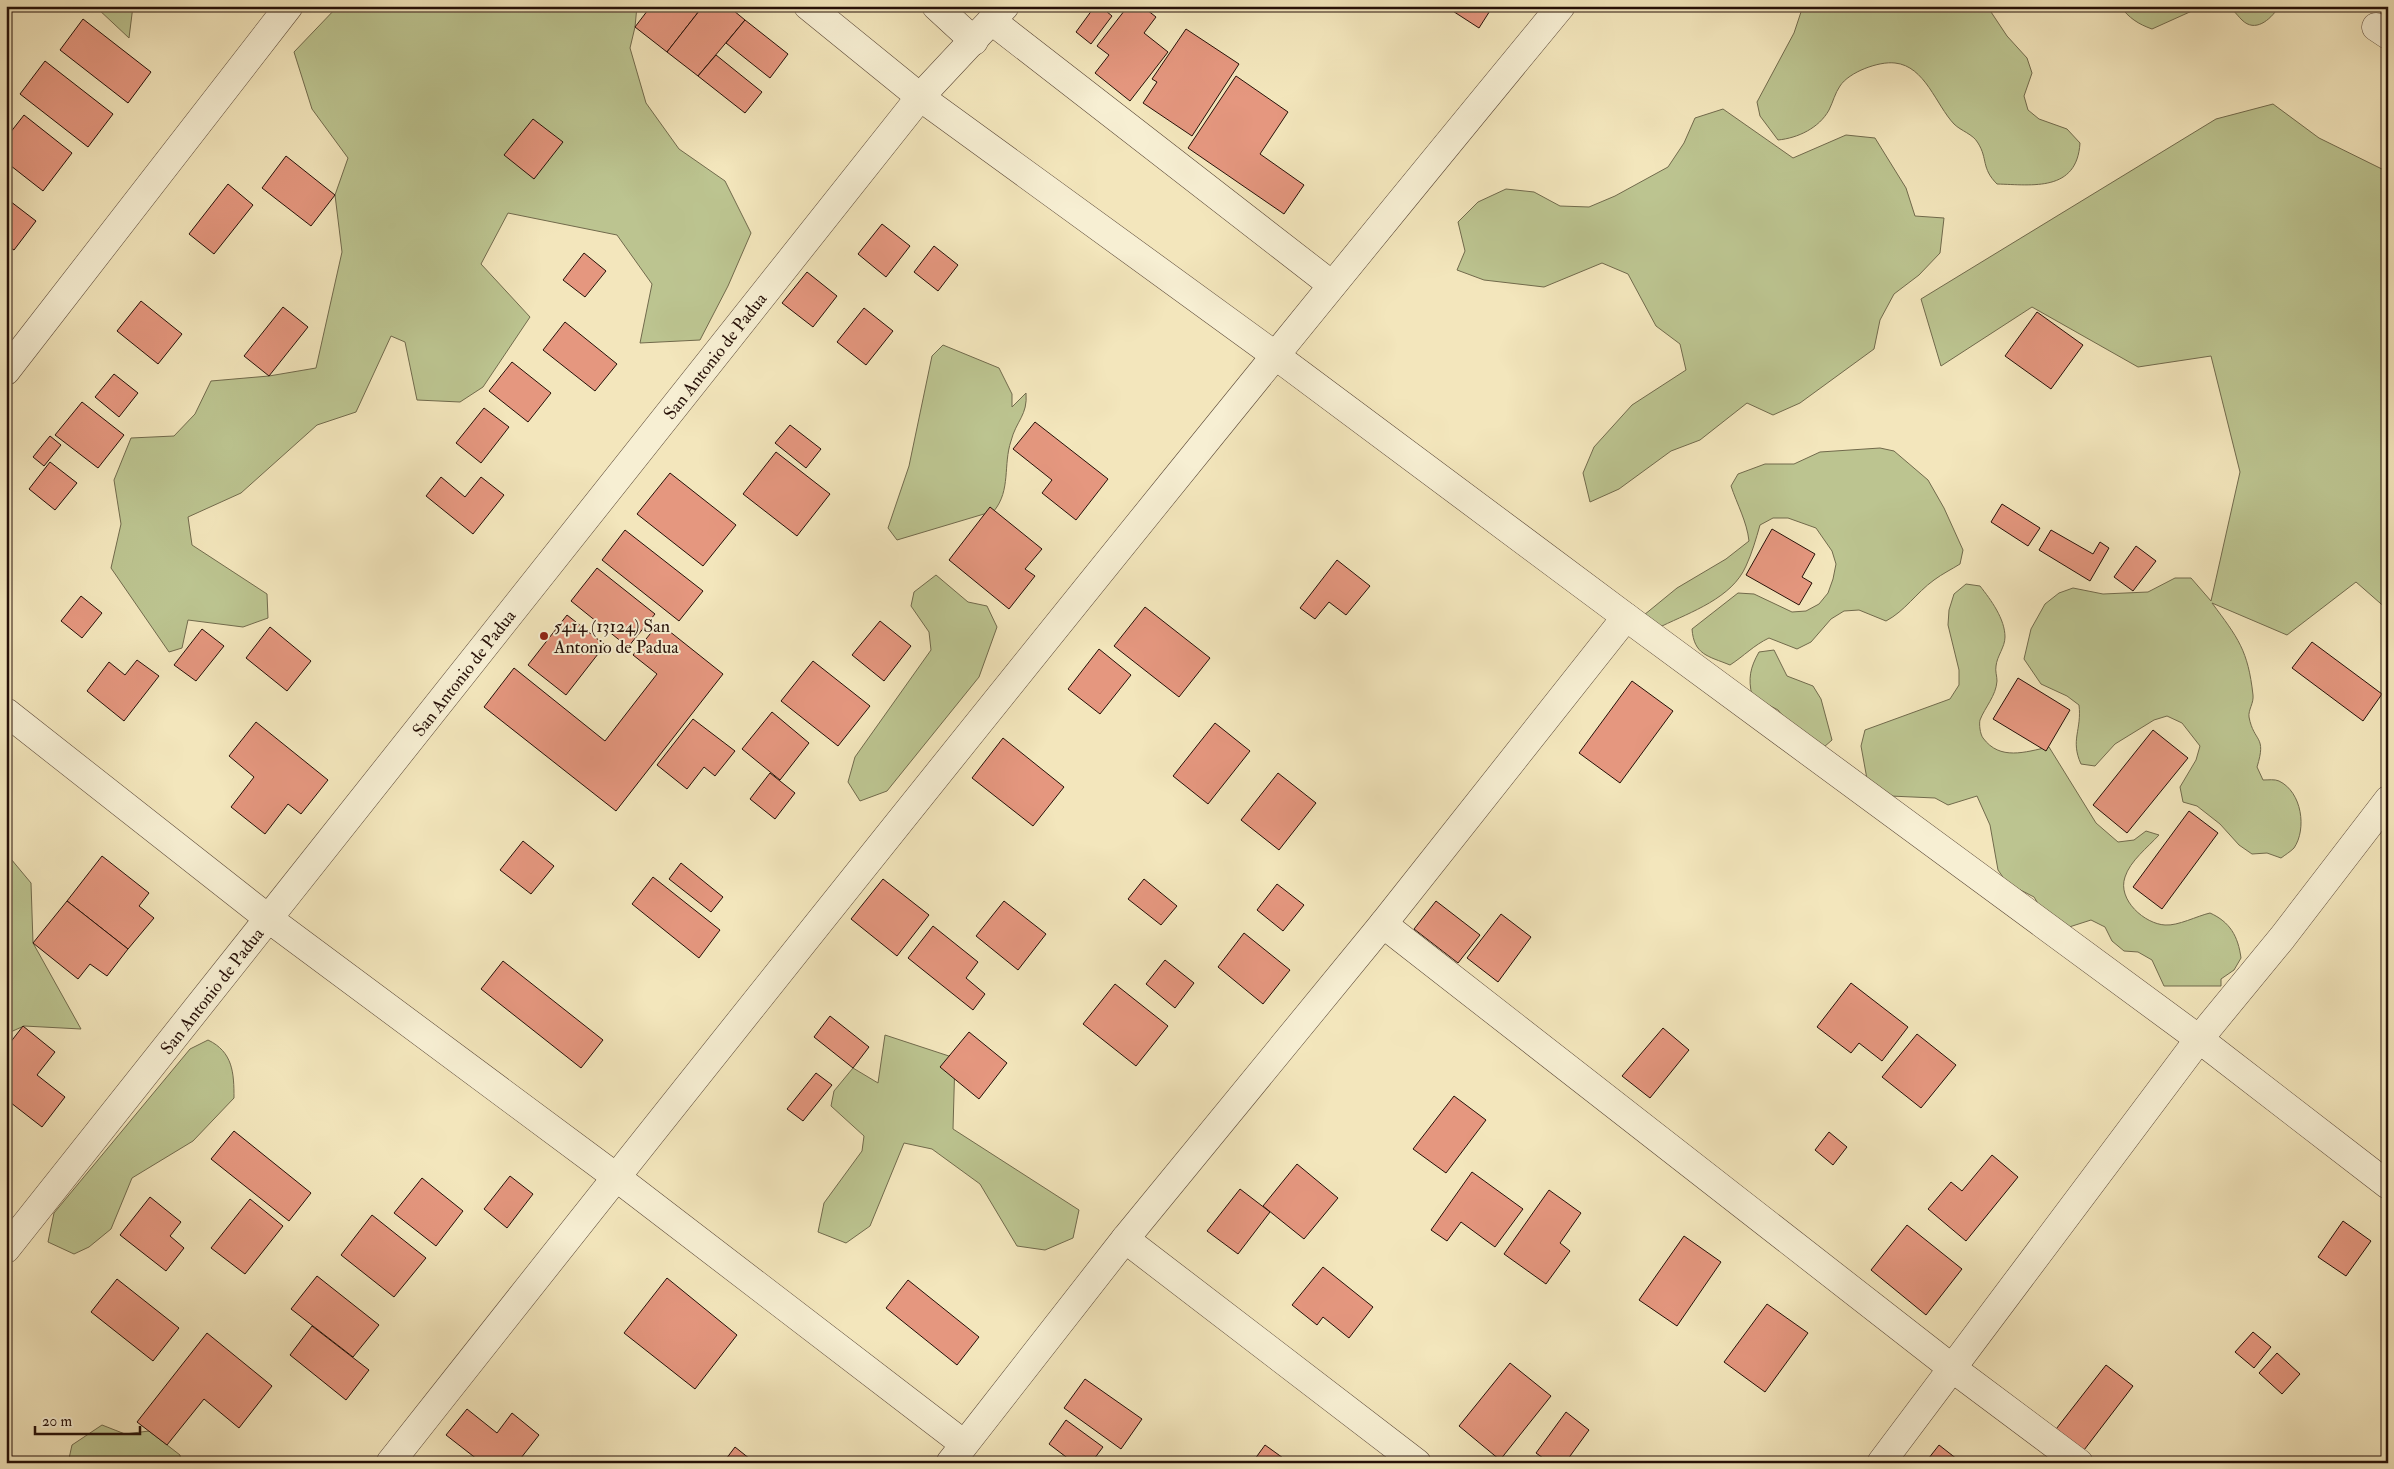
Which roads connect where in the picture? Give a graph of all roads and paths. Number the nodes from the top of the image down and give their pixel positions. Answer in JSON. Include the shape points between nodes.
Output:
{"nodes":[{"id":1,"x":289,"y":6,"type":"edge"},
{"id":2,"x":808,"y":6,"type":"edge"},
{"id":3,"x":936,"y":6,"type":"edge"},
{"id":4,"x":1561,"y":6,"type":"edge"},
{"id":5,"x":990,"y":23,"type":"edge"},
{"id":6,"x":920,"y":97,"type":"junction"},
{"id":7,"x":1332,"y":285,"type":"junction"},
{"id":8,"x":1276,"y":356,"type":"junction"},
{"id":9,"x":6,"y":371,"type":"edge"},
{"id":10,"x":1626,"y":617,"type":"junction"},
{"id":11,"x":6,"y":712,"type":"edge"},
{"id":12,"x":2388,"y":800,"type":"edge"},
{"id":13,"x":269,"y":919,"type":"junction"},
{"id":14,"x":1383,"y":924,"type":"junction"},
{"id":15,"x":2199,"y":1039,"type":"junction"},
{"id":16,"x":616,"y":1177,"type":"junction"},
{"id":17,"x":2388,"y":1185,"type":"edge"},
{"id":18,"x":1125,"y":1239,"type":"junction"},
{"id":19,"x":6,"y":1249,"type":"edge"},
{"id":20,"x":1952,"y":1368,"type":"junction"},
{"id":21,"x":957,"y":1454,"type":"edge"},
{"id":22,"x":390,"y":1463,"type":"edge"},
{"id":23,"x":1416,"y":1463,"type":"edge"},
{"id":24,"x":1881,"y":1463,"type":"edge"},
{"id":25,"x":2079,"y":1463,"type":"edge"}],
"edges":[{"from":1,"to":9,"type":"street"},
{"from":2,"to":6,"type":"street"},
{"from":3,"to":5,"type":"street"},
{"from":4,"to":7,"type":"street"},
{"from":5,"to":6,"type":"street","name":"San Antonio de Padua"},
{"from":5,"to":7,"type":"street"},
{"from":6,"to":8,"type":"street"},
{"from":6,"to":13,"type":"street","name":"San Antonio de Padua"},
{"from":7,"to":8,"type":"street"},
{"from":8,"to":10,"type":"street"},
{"from":8,"to":16,"type":"street"},
{"from":10,"to":14,"type":"street"},
{"from":10,"to":15,"type":"street"},
{"from":11,"to":13,"type":"street"},
{"from":12,"to":15,"type":"street"},
{"from":13,"to":16,"type":"street"},
{"from":13,"to":19,"type":"street","name":"San Antonio de Padua"},
{"from":14,"to":18,"type":"street"},
{"from":14,"to":20,"type":"street"},
{"from":15,"to":17,"type":"street"},
{"from":15,"to":20,"type":"street"},
{"from":16,"to":21,"type":"street"},
{"from":16,"to":22,"type":"street"},
{"from":18,"to":21,"type":"street"},
{"from":18,"to":23,"type":"street"},
{"from":20,"to":24,"type":"street"},
{"from":20,"to":25,"type":"street"}]}
